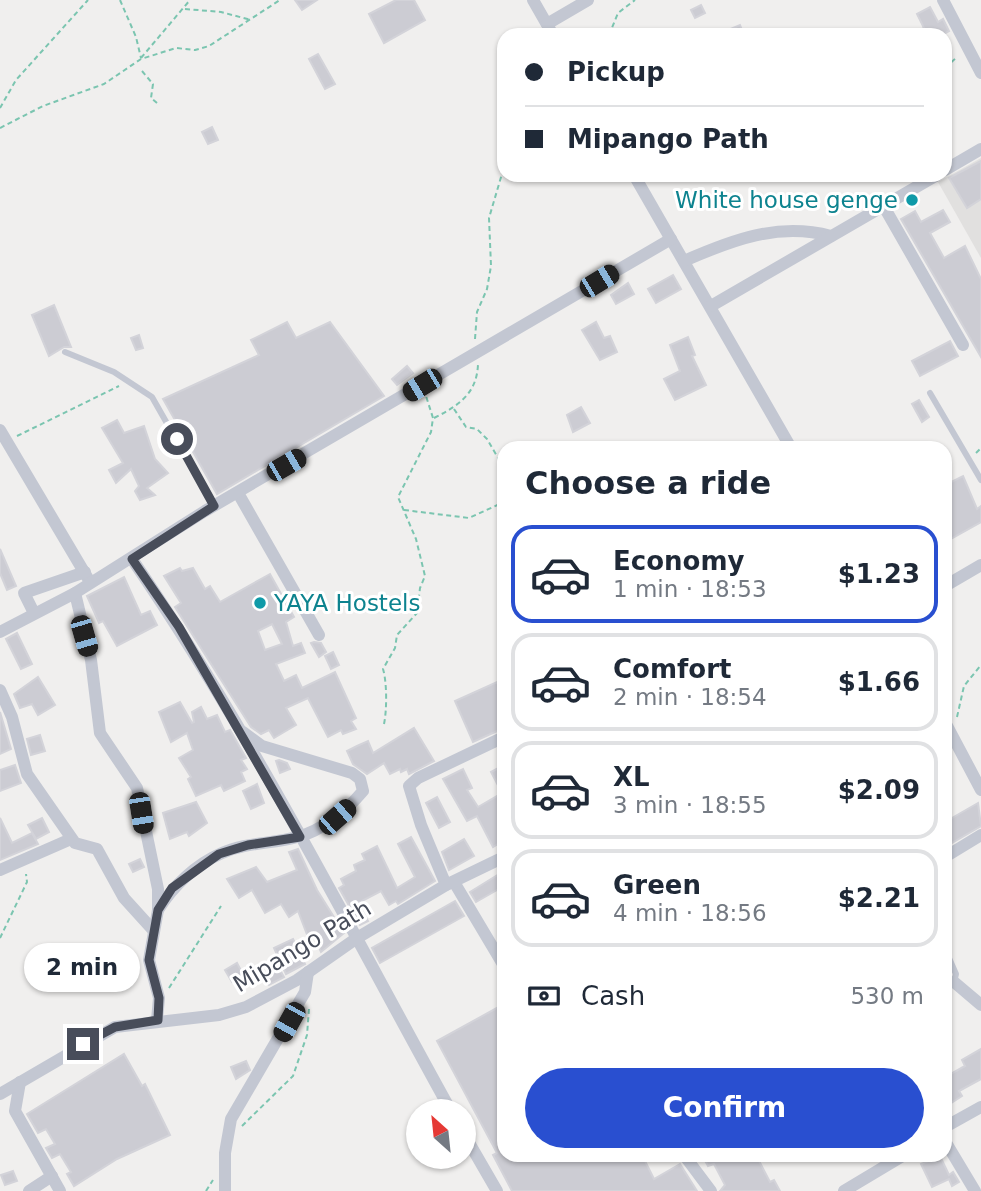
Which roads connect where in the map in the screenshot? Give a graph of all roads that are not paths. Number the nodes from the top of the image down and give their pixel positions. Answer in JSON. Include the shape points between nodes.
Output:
{"nodes":[{"id":1,"x":533,"y":0,"type":"edge"},
{"id":2,"x":588,"y":0,"type":"edge"},
{"id":3,"x":943,"y":0,"type":"edge"},
{"id":4,"x":549,"y":28,"type":"edge"},
{"id":5,"x":553,"y":28,"type":"edge"},
{"id":6,"x":981,"y":73,"type":"edge"},
{"id":7,"x":981,"y":149,"type":"edge"},
{"id":8,"x":952,"y":166,"type":"edge"},
{"id":9,"x":638,"y":182,"type":"edge"},
{"id":10,"x":924,"y":182,"type":"edge"},
{"id":11,"x":883,"y":205,"type":"junction"},
{"id":12,"x":831,"y":236,"type":"junction"},
{"id":13,"x":671,"y":239,"type":"junction"},
{"id":14,"x":684,"y":261,"type":"junction"},
{"id":15,"x":710,"y":306,"type":"junction"},
{"id":16,"x":963,"y":345,"type":"dead end"},
{"id":17,"x":65,"y":352,"type":"dead end"},
{"id":18,"x":930,"y":393,"type":"dead end"},
{"id":19,"x":3,"y":436,"type":"edge"},
{"id":20,"x":787,"y":441,"type":"edge"},
{"id":21,"x":981,"y":480,"type":"edge"},
{"id":22,"x":238,"y":493,"type":"junction"},
{"id":23,"x":214,"y":506,"type":"junction"},
{"id":24,"x":132,"y":559,"type":"junction"},
{"id":25,"x":981,"y":565,"type":"edge"},
{"id":26,"x":88,"y":577,"type":"junction"},
{"id":27,"x":952,"y":582,"type":"edge"},
{"id":28,"x":75,"y":593,"type":"junction"},
{"id":29,"x":34,"y":613,"type":"junction"},
{"id":30,"x":0,"y":632,"type":"edge"},
{"id":31,"x":319,"y":635,"type":"dead end"},
{"id":32,"x":0,"y":690,"type":"edge"},
{"id":33,"x":237,"y":727,"type":"junction"},
{"id":34,"x":952,"y":736,"type":"edge"},
{"id":35,"x":497,"y":740,"type":"edge"},
{"id":36,"x":981,"y":790,"type":"edge"},
{"id":37,"x":981,"y":835,"type":"edge"},
{"id":38,"x":300,"y":837,"type":"junction"},
{"id":39,"x":71,"y":839,"type":"junction"},
{"id":40,"x":952,"y":853,"type":"edge"},
{"id":41,"x":497,"y":860,"type":"edge"},
{"id":42,"x":0,"y":870,"type":"edge"},
{"id":43,"x":450,"y":883,"type":"junction"},
{"id":44,"x":158,"y":910,"type":"junction"},
{"id":45,"x":153,"y":930,"type":"junction"},
{"id":46,"x":357,"y":938,"type":"junction"},
{"id":47,"x":497,"y":955,"type":"edge"},
{"id":48,"x":952,"y":965,"type":"edge"},
{"id":49,"x":308,"y":972,"type":"junction"},
{"id":50,"x":952,"y":983,"type":"edge"},
{"id":51,"x":952,"y":988,"type":"edge"},
{"id":52,"x":981,"y":1005,"type":"edge"},
{"id":53,"x":158,"y":1020,"type":"junction"},
{"id":54,"x":20,"y":1082,"type":"junction"},
{"id":55,"x":0,"y":1094,"type":"edge"},
{"id":56,"x":444,"y":1099,"type":"edge"},
{"id":57,"x":981,"y":1107,"type":"edge"},
{"id":58,"x":952,"y":1123,"type":"edge"},
{"id":59,"x":952,"y":1153,"type":"edge"},
{"id":60,"x":476,"y":1155,"type":"edge"},
{"id":61,"x":689,"y":1162,"type":"edge"},
{"id":62,"x":891,"y":1162,"type":"edge"},
{"id":63,"x":52,"y":1176,"type":"junction"},
{"id":64,"x":29,"y":1191,"type":"edge"},
{"id":65,"x":60,"y":1191,"type":"edge"},
{"id":66,"x":225,"y":1191,"type":"edge"},
{"id":67,"x":497,"y":1191,"type":"edge"},
{"id":68,"x":711,"y":1191,"type":"edge"},
{"id":69,"x":844,"y":1191,"type":"edge"},
{"id":70,"x":975,"y":1191,"type":"edge"}],
"edges":[{"from":1,"to":4,"type":"street"},
{"from":2,"to":5,"type":"street"},
{"from":3,"to":6,"type":"street"},
{"from":7,"to":8,"type":"street"},
{"from":9,"to":13,"type":"street"},
{"from":10,"to":11,"type":"street"},
{"from":11,"to":12,"type":"street"},
{"from":11,"to":16,"type":"street"},
{"from":12,"to":14,"type":"street","via":[[775,230]]},
{"from":12,"to":15,"type":"street"},
{"from":13,"to":14,"type":"street"},
{"from":13,"to":22,"type":"street"},
{"from":14,"to":15,"type":"street"},
{"from":15,"to":20,"type":"street"},
{"from":17,"to":23,"type":"lane","via":[[133,382],[152,397]]},
{"from":18,"to":21,"type":"lane"},
{"from":19,"to":26,"type":"street"},
{"from":22,"to":23,"type":"street"},
{"from":22,"to":31,"type":"street"},
{"from":23,"to":24,"type":"street"},
{"from":24,"to":26,"type":"street"},
{"from":24,"to":33,"type":"street","via":[[179,627]]},
{"from":25,"to":27,"type":"street"},
{"from":26,"to":28,"type":"street"},
{"from":26,"to":29,"type":"street","via":[[37,586],[24,593]]},
{"from":28,"to":29,"type":"street"},
{"from":28,"to":44,"type":"street","via":[[91,660],[100,733],[137,788],[158,889]]},
{"from":29,"to":30,"type":"street"},
{"from":32,"to":39,"type":"street","via":[[27,774]]},
{"from":33,"to":38,"type":"street"},
{"from":33,"to":38,"type":"street","via":[[262,746],[352,773],[364,786],[337,817]]},
{"from":34,"to":36,"type":"street"},
{"from":35,"to":43,"type":"street","via":[[410,786],[421,825]]},
{"from":37,"to":40,"type":"street"},
{"from":38,"to":44,"type":"street","via":[[219,854],[172,888]]},
{"from":38,"to":46,"type":"street"},
{"from":39,"to":42,"type":"street"},
{"from":39,"to":45,"type":"street","via":[[97,849],[124,898]]},
{"from":41,"to":43,"type":"street","name":"Mipango Path"},
{"from":43,"to":46,"type":"street","name":"Mipango Path"},
{"from":43,"to":47,"type":"street"},
{"from":44,"to":45,"type":"street"},
{"from":45,"to":53,"type":"street","via":[[149,960],[159,998]]},
{"from":46,"to":49,"type":"street","name":"Mipango Path"},
{"from":46,"to":56,"type":"street"},
{"from":48,"to":50,"type":"lane","via":[[956,974]]},
{"from":49,"to":53,"type":"street","name":"Mipango Path","via":[[231,1013]]},
{"from":49,"to":66,"type":"street","via":[[305,992],[231,1119]]},
{"from":51,"to":52,"type":"street"},
{"from":53,"to":54,"type":"street","name":"Mipango Path","via":[[115,1027]]},
{"from":54,"to":55,"type":"street","name":"Mipango Path"},
{"from":54,"to":63,"type":"street","via":[[15,1111]]},
{"from":57,"to":58,"type":"street"},
{"from":59,"to":70,"type":"street"},
{"from":60,"to":67,"type":"street"},
{"from":61,"to":68,"type":"street"},
{"from":62,"to":69,"type":"street"},
{"from":63,"to":64,"type":"street"},
{"from":63,"to":65,"type":"street"}]}
